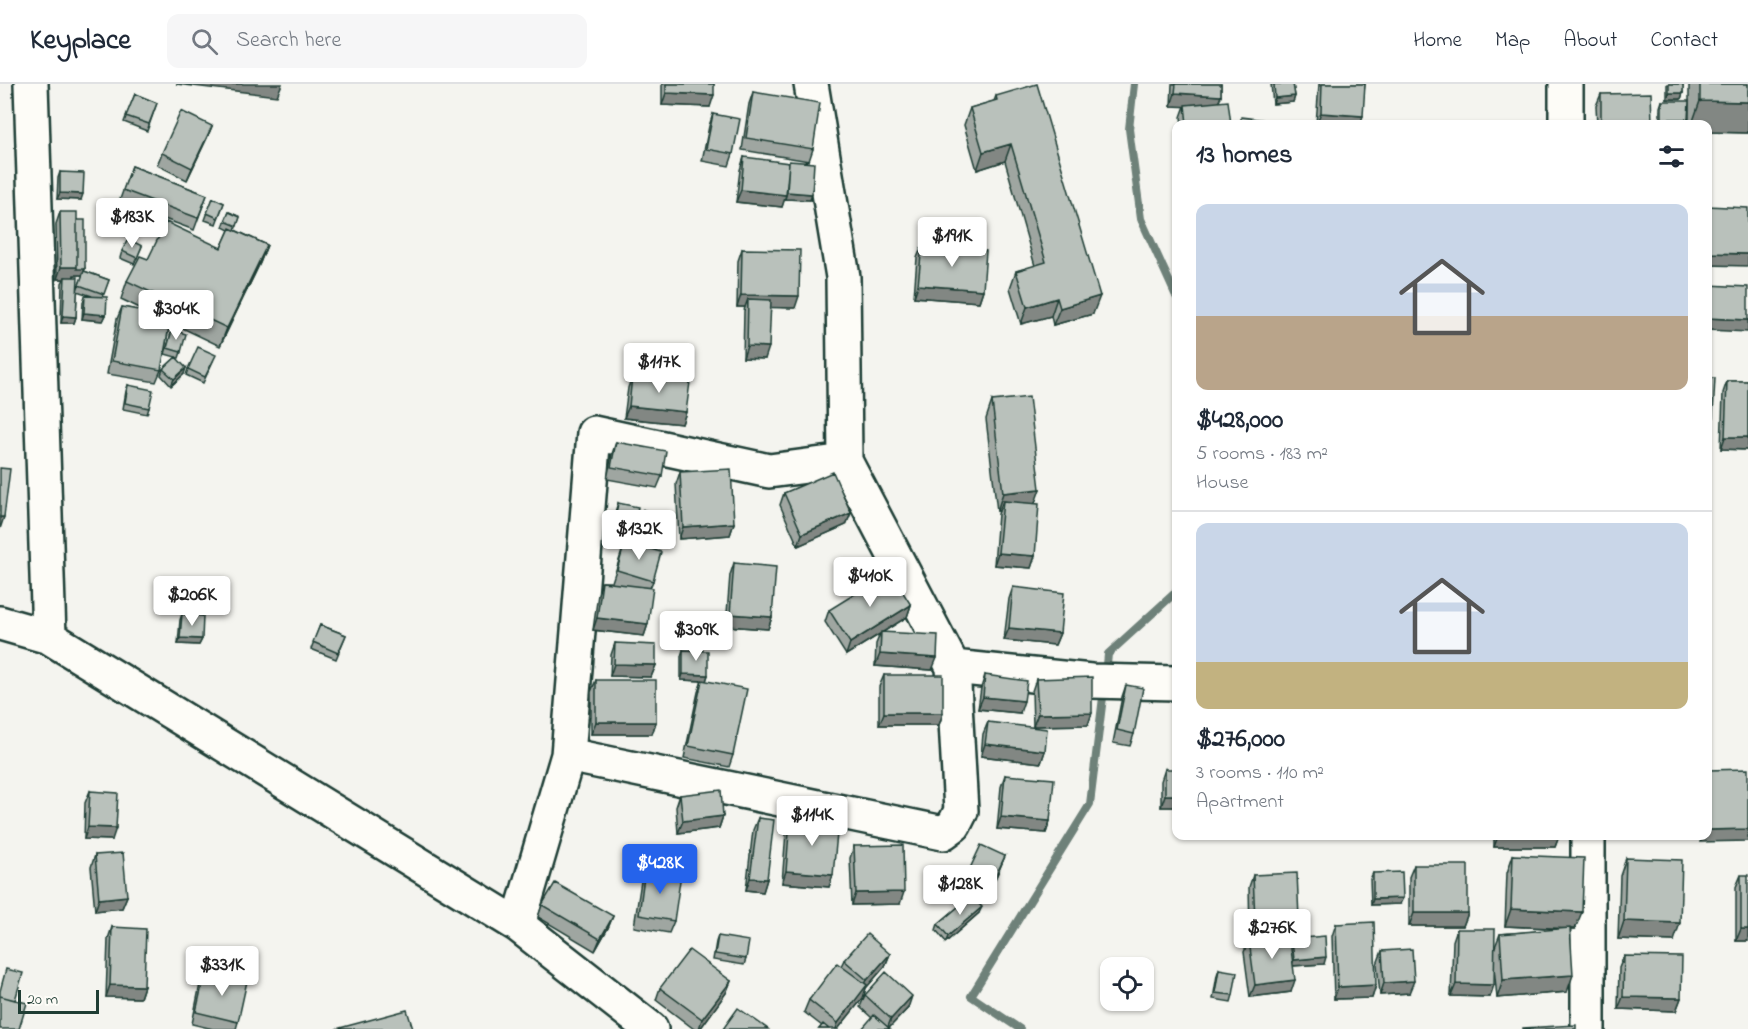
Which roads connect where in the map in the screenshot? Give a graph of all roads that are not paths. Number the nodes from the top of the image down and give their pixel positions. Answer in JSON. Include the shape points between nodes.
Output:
{"nodes":[{"id":1,"x":31,"y":84,"type":"edge"},
{"id":2,"x":811,"y":84,"type":"edge"},
{"id":3,"x":1566,"y":84,"type":"edge"},
{"id":4,"x":1566,"y":120,"type":"edge"},
{"id":5,"x":845,"y":461,"type":"junction"},
{"id":6,"x":0,"y":623,"type":"edge"},
{"id":7,"x":49,"y":637,"type":"junction"},
{"id":8,"x":953,"y":667,"type":"junction"},
{"id":9,"x":1172,"y":683,"type":"edge"},
{"id":10,"x":568,"y":755,"type":"junction"},
{"id":11,"x":1588,"y":840,"type":"edge"},
{"id":12,"x":518,"y":925,"type":"junction"},
{"id":13,"x":651,"y":1029,"type":"edge"},
{"id":14,"x":1588,"y":1029,"type":"edge"}],
"edges":[{"from":1,"to":7,"type":"street"},
{"from":2,"to":5,"type":"street","via":[[843,277]]},
{"from":3,"to":4,"type":"street"},
{"from":5,"to":8,"type":"street"},
{"from":5,"to":10,"type":"street","via":[[769,471],[594,433]]},
{"from":6,"to":7,"type":"street"},
{"from":7,"to":12,"type":"street"},
{"from":8,"to":9,"type":"street","via":[[1106,682]]},
{"from":8,"to":10,"type":"street","via":[[960,812],[954,825],[943,833]]},
{"from":10,"to":12,"type":"street"},
{"from":11,"to":14,"type":"street"},
{"from":12,"to":13,"type":"street"}]}
